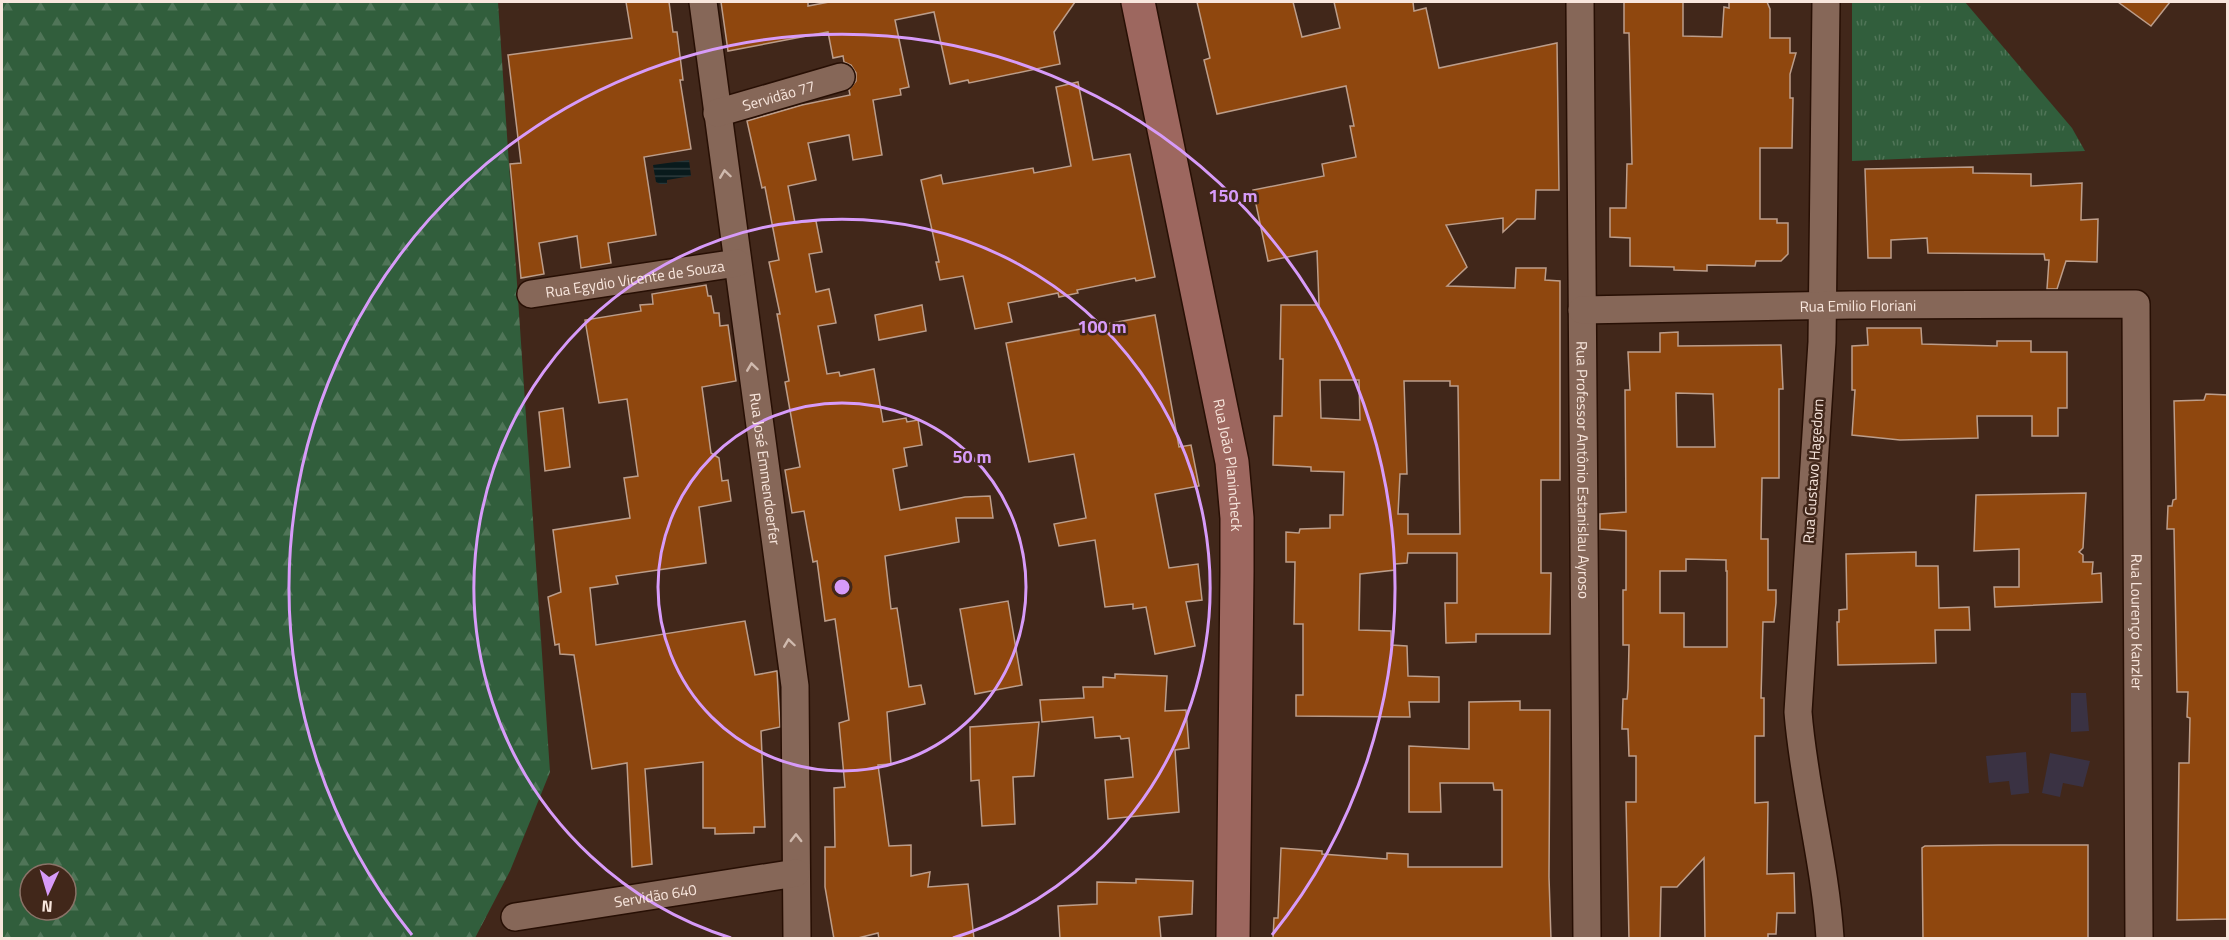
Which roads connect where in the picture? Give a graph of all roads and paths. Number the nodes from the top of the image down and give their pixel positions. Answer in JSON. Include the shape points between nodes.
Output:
{"nodes":[{"id":1,"x":703,"y":2,"type":"edge"},
{"id":2,"x":1138,"y":2,"type":"edge"},
{"id":3,"x":1580,"y":2,"type":"edge"},
{"id":4,"x":1826,"y":2,"type":"edge"},
{"id":5,"x":841,"y":78,"type":"dead end"},
{"id":6,"x":717,"y":113,"type":"junction"},
{"id":7,"x":737,"y":262,"type":"junction"},
{"id":8,"x":531,"y":294,"type":"dead end"},
{"id":9,"x":2136,"y":304,"type":"joint"},
{"id":10,"x":1823,"y":306,"type":"junction"},
{"id":11,"x":1582,"y":310,"type":"junction"},
{"id":12,"x":796,"y":873,"type":"junction"},
{"id":13,"x":515,"y":917,"type":"dead end"},
{"id":14,"x":797,"y":939,"type":"edge"},
{"id":15,"x":1233,"y":939,"type":"edge"},
{"id":16,"x":1587,"y":939,"type":"edge"},
{"id":17,"x":1830,"y":939,"type":"edge"},
{"id":18,"x":2139,"y":939,"type":"edge"}],
"edges":[{"from":1,"to":6,"type":"street","name":"Rua José Emmendoerfer"},
{"from":2,"to":15,"type":"main road","name":"Rua João Planincheck","via":[[1232,462],[1237,518]]},
{"from":3,"to":11,"type":"street","name":"Rua Professor Antônio Estanislau Ayroso"},
{"from":4,"to":10,"type":"street","name":"Rua Gustavo Hagedorn"},
{"from":5,"to":6,"type":"street","name":"Servidão 77"},
{"from":7,"to":6,"type":"street","name":"Rua José Emmendoerfer","one_way":true},
{"from":7,"to":8,"type":"street","name":"Rua Egydio Vicente de Souza"},
{"from":12,"to":7,"type":"street","name":"Rua José Emmendoerfer","one_way":true,"via":[[795,686]]},
{"from":9,"to":10,"type":"street","name":"Rua Emilio Floriani"},
{"from":9,"to":18,"type":"street","name":"Rua Lourenço Kanzler"},
{"from":10,"to":11,"type":"street","name":"Rua Emilio Floriani"},
{"from":10,"to":17,"type":"street","name":"Rua Gustavo Hagedorn","via":[[1798,712],[1827,891]]},
{"from":11,"to":16,"type":"street","name":"Rua Professor Antônio Estanislau Ayroso"},
{"from":12,"to":13,"type":"street","name":"Servidão 640"},
{"from":12,"to":14,"type":"street","name":"Rua José Emmendoerfer"}]}
